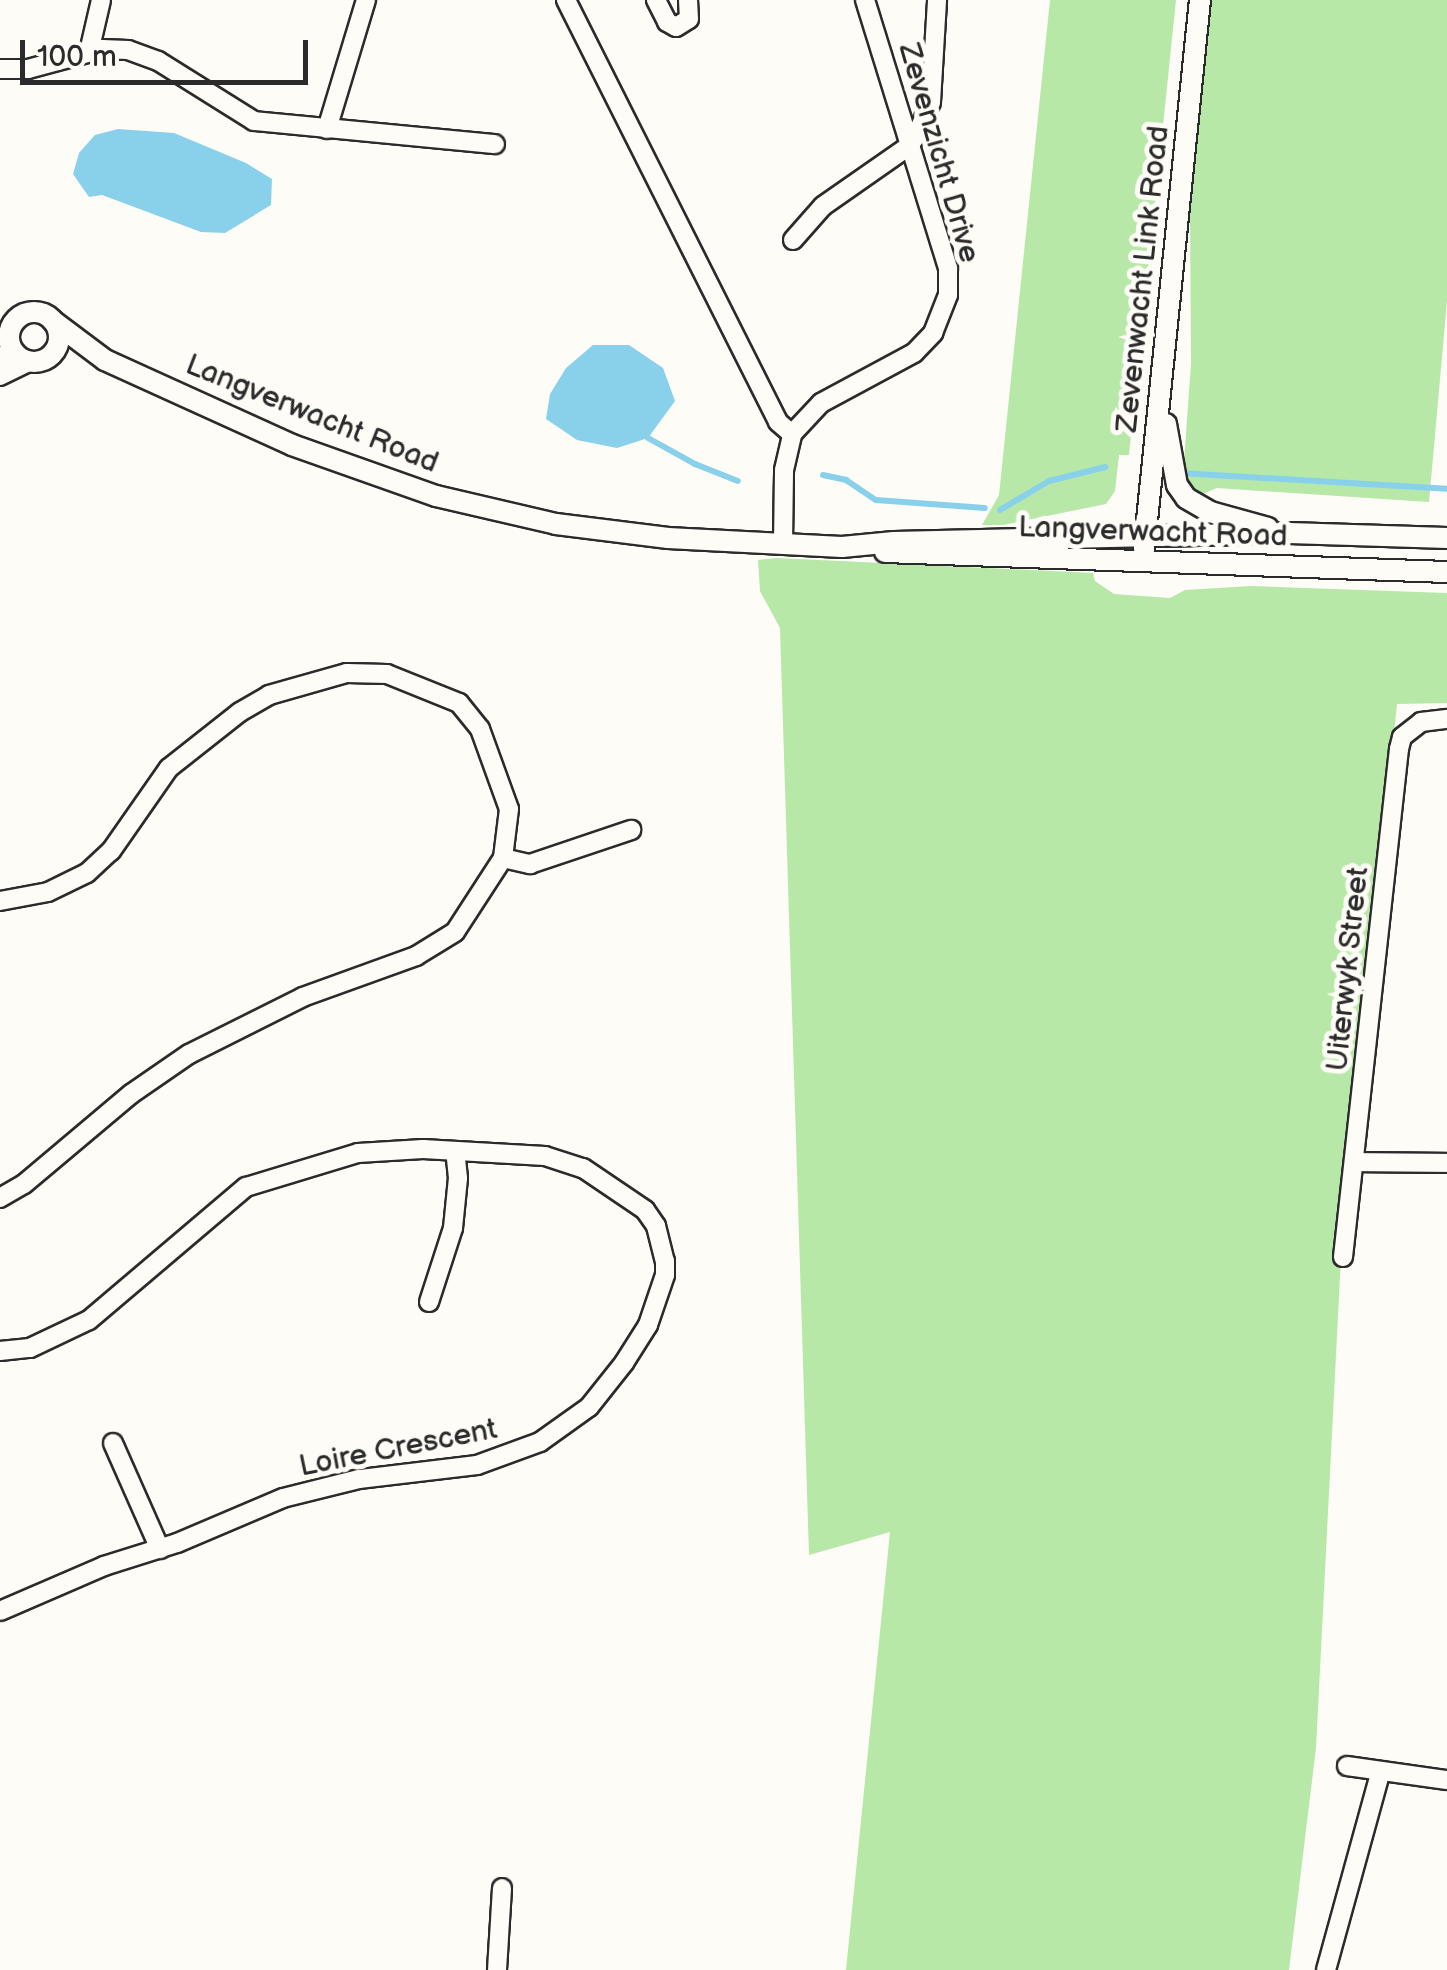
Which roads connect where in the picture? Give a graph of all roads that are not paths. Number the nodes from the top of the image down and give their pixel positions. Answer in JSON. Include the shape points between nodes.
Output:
{"nodes":[{"id":1,"x":101,"y":0,"type":"edge"},
{"id":2,"x":366,"y":0,"type":"edge"},
{"id":3,"x":566,"y":0,"type":"edge"},
{"id":4,"x":656,"y":0,"type":"edge"},
{"id":5,"x":688,"y":0,"type":"edge"},
{"id":6,"x":865,"y":0,"type":"edge"},
{"id":7,"x":937,"y":0,"type":"edge"},
{"id":8,"x":1200,"y":0,"type":"edge"},
{"id":9,"x":89,"y":52,"type":"junction"},
{"id":10,"x":0,"y":69,"type":"edge"},
{"id":11,"x":327,"y":128,"type":"junction"},
{"id":12,"x":495,"y":144,"type":"dead end"},
{"id":13,"x":909,"y":146,"type":"junction"},
{"id":14,"x":793,"y":240,"type":"dead end"},
{"id":15,"x":0,"y":314,"type":"edge"},
{"id":16,"x":24,"y":314,"type":"junction"},
{"id":17,"x":54,"y":321,"type":"junction"},
{"id":18,"x":5,"y":346,"type":"edge"},
{"id":19,"x":38,"y":360,"type":"junction"},
{"id":20,"x":105,"y":360,"type":"junction"},
{"id":21,"x":0,"y":376,"type":"edge"},
{"id":22,"x":1162,"y":397,"type":"junction"},
{"id":23,"x":792,"y":434,"type":"junction"},
{"id":24,"x":1289,"y":533,"type":"junction"},
{"id":25,"x":1146,"y":537,"type":"junction"},
{"id":26,"x":1447,"y":538,"type":"edge"},
{"id":27,"x":782,"y":544,"type":"junction"},
{"id":28,"x":858,"y":547,"type":"junction"},
{"id":29,"x":1143,"y":563,"type":"junction"},
{"id":30,"x":1447,"y":572,"type":"edge"},
{"id":31,"x":1447,"y":719,"type":"edge"},
{"id":32,"x":631,"y":830,"type":"dead end"},
{"id":33,"x":503,"y":858,"type":"junction"},
{"id":34,"x":0,"y":901,"type":"edge"},
{"id":35,"x":455,"y":1151,"type":"junction"},
{"id":36,"x":1356,"y":1162,"type":"junction"},
{"id":37,"x":1447,"y":1163,"type":"edge"},
{"id":38,"x":0,"y":1198,"type":"edge"},
{"id":39,"x":1343,"y":1257,"type":"dead end"},
{"id":40,"x":429,"y":1302,"type":"dead end"},
{"id":41,"x":0,"y":1350,"type":"edge"},
{"id":42,"x":112,"y":1442,"type":"dead end"},
{"id":43,"x":160,"y":1549,"type":"junction"},
{"id":44,"x":0,"y":1612,"type":"edge"},
{"id":45,"x":1347,"y":1766,"type":"dead end"},
{"id":46,"x":1381,"y":1770,"type":"junction"},
{"id":47,"x":1447,"y":1780,"type":"edge"},
{"id":48,"x":502,"y":1888,"type":"dead end"},
{"id":49,"x":497,"y":1970,"type":"edge"},
{"id":50,"x":1326,"y":1970,"type":"edge"}],
"edges":[{"from":1,"to":9,"type":"street"},
{"from":2,"to":11,"type":"street"},
{"from":3,"to":23,"type":"street","via":[[778,422]]},
{"from":4,"to":5,"type":"street","via":[[676,27],[690,20]]},
{"from":6,"to":13,"type":"street","name":"Zevenzicht Drive"},
{"from":7,"to":13,"type":"street","via":[[931,102]]},
{"from":8,"to":22,"type":"street","name":"Zevenwacht Link Road"},
{"from":9,"to":10,"type":"street","via":[[28,69]]},
{"from":9,"to":11,"type":"street","via":[[148,56],[246,119]]},
{"from":11,"to":12,"type":"street"},
{"from":13,"to":14,"type":"street","via":[[822,206]]},
{"from":13,"to":23,"type":"street","name":"Zevenzicht Drive","via":[[948,268],[940,321],[914,353],[821,403]]},
{"from":15,"to":16,"type":"street"},
{"from":16,"to":17,"type":"street"},
{"from":16,"to":18,"type":"street"},
{"from":17,"to":19,"type":"street","via":[[59,341]]},
{"from":17,"to":20,"type":"street","name":"Langverwacht Road"},
{"from":18,"to":19,"type":"street"},
{"from":19,"to":20,"type":"street","name":"Langverwacht Road"},
{"from":19,"to":21,"type":"street"},
{"from":20,"to":27,"type":"street","name":"Langverwacht Road","via":[[292,445],[451,500],[574,526]]},
{"from":22,"to":24,"type":"street","via":[[1177,485],[1186,498],[1210,512]]},
{"from":22,"to":25,"type":"street","name":"Zevenwacht Link Road"},
{"from":23,"to":27,"type":"street"},
{"from":24,"to":25,"type":"street","name":"Langverwacht Road"},
{"from":24,"to":26,"type":"street","name":"Langverwacht Road"},
{"from":25,"to":28,"type":"street","name":"Langverwacht Road"},
{"from":25,"to":29,"type":"street","name":"Zevenwacht Link Road"},
{"from":27,"to":28,"type":"street","name":"Langverwacht Road"},
{"from":28,"to":29,"type":"street","name":"Langverwacht Road","via":[[896,555]]},
{"from":29,"to":30,"type":"street","name":"Langverwacht Road"},
{"from":31,"to":36,"type":"street","name":"Uiterwyk Street","via":[[1420,722],[1399,749]]},
{"from":32,"to":33,"type":"street","via":[[530,864]]},
{"from":33,"to":34,"type":"street","via":[[508,809],[480,729],[459,703],[387,674],[347,673],[269,695],[240,712],[168,768],[111,851],[87,874],[48,892]]},
{"from":33,"to":38,"type":"street","via":[[471,913],[433,948],[302,997],[189,1054]]},
{"from":35,"to":40,"type":"street","via":[[453,1228]]},
{"from":35,"to":41,"type":"street","name":"Loire Crescent","via":[[337,1156],[246,1187],[89,1320],[30,1348]]},
{"from":35,"to":43,"type":"street","name":"Loire Crescent","via":[[545,1156],[583,1168],[645,1210],[661,1241],[665,1275],[648,1325],[624,1363],[590,1407],[520,1452],[477,1465],[316,1488]]},
{"from":36,"to":37,"type":"street"},
{"from":36,"to":39,"type":"street","name":"Uiterwyk Street"},
{"from":42,"to":43,"type":"street"},
{"from":43,"to":44,"type":"street","name":"Loire Crescent"},
{"from":45,"to":46,"type":"street"},
{"from":46,"to":47,"type":"street"},
{"from":46,"to":50,"type":"street"},
{"from":48,"to":49,"type":"street"}]}
